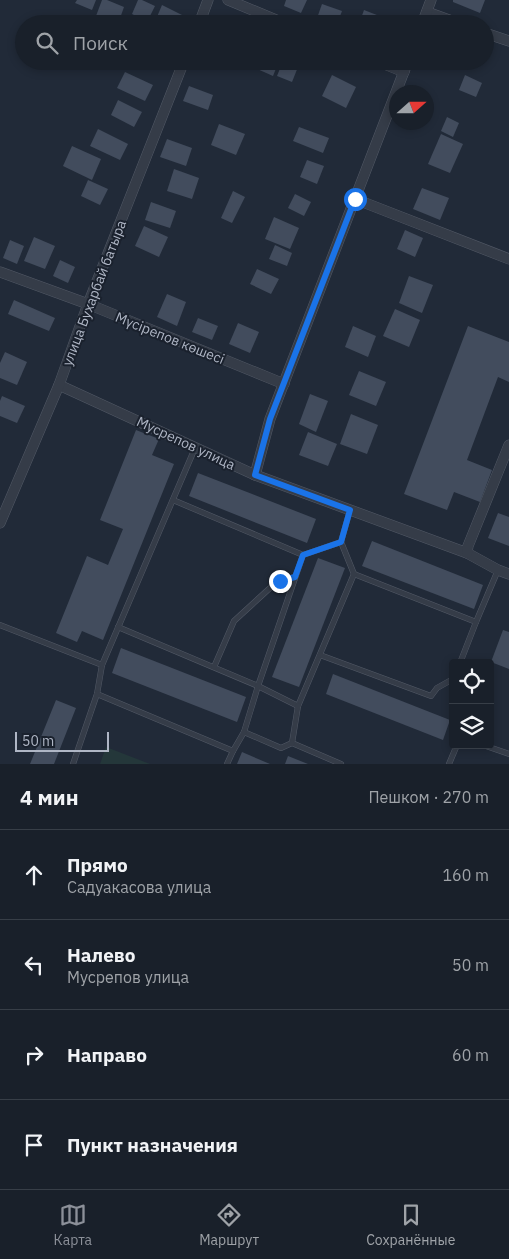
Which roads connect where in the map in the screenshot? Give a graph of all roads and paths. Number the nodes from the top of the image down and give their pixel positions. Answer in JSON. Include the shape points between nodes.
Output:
{"nodes":[{"id":1,"x":208,"y":0,"type":"edge"},
{"id":2,"x":228,"y":0,"type":"edge"},
{"id":3,"x":432,"y":0,"type":"edge"},
{"id":4,"x":427,"y":12,"type":"junction"},
{"id":5,"x":202,"y":15,"type":"edge"},
{"id":6,"x":264,"y":15,"type":"edge"},
{"id":7,"x":426,"y":15,"type":"edge"},
{"id":8,"x":435,"y":15,"type":"edge"},
{"id":9,"x":494,"y":36,"type":"edge"},
{"id":10,"x":509,"y":41,"type":"edge"},
{"id":11,"x":180,"y":70,"type":"edge"},
{"id":12,"x":399,"y":70,"type":"edge"},
{"id":13,"x":404,"y":72,"type":"joint"},
{"id":14,"x":355,"y":199,"type":"junction"},
{"id":15,"x":509,"y":259,"type":"edge"},
{"id":16,"x":0,"y":272,"type":"edge"},
{"id":17,"x":88,"y":304,"type":"junction"},
{"id":18,"x":59,"y":384,"type":"junction"},
{"id":19,"x":284,"y":384,"type":"junction"},
{"id":20,"x":509,"y":445,"type":"edge"},
{"id":21,"x":195,"y":448,"type":"junction"},
{"id":22,"x":255,"y":475,"type":"junction"},
{"id":23,"x":173,"y":500,"type":"junction"},
{"id":24,"x":350,"y":510,"type":"junction"},
{"id":25,"x":0,"y":523,"type":"edge"},
{"id":26,"x":341,"y":542,"type":"junction"},
{"id":27,"x":466,"y":553,"type":"junction"},
{"id":28,"x":303,"y":555,"type":"junction"},
{"id":29,"x":498,"y":570,"type":"junction"},
{"id":30,"x":354,"y":574,"type":"junction"},
{"id":31,"x":509,"y":574,"type":"edge"},
{"id":32,"x":295,"y":577,"type":"junction"},
{"id":33,"x":476,"y":622,"type":"junction"},
{"id":34,"x":0,"y":625,"type":"edge"},
{"id":35,"x":118,"y":627,"type":"junction"},
{"id":36,"x":320,"y":655,"type":"junction"},
{"id":37,"x":462,"y":659,"type":"edge"},
{"id":38,"x":102,"y":665,"type":"junction"},
{"id":39,"x":214,"y":667,"type":"junction"},
{"id":40,"x":449,"y":681,"type":"edge"},
{"id":41,"x":258,"y":686,"type":"junction"},
{"id":42,"x":97,"y":694,"type":"junction"},
{"id":43,"x":298,"y":706,"type":"junction"},
{"id":44,"x":244,"y":732,"type":"junction"},
{"id":45,"x":292,"y":743,"type":"junction"},
{"id":46,"x":455,"y":749,"type":"edge"},
{"id":47,"x":494,"y":749,"type":"edge"},
{"id":48,"x":233,"y":751,"type":"junction"},
{"id":49,"x":509,"y":754,"type":"edge"},
{"id":50,"x":73,"y":764,"type":"edge"},
{"id":51,"x":227,"y":764,"type":"edge"},
{"id":52,"x":341,"y":764,"type":"edge"},
{"id":53,"x":449,"y":764,"type":"edge"}],
"edges":[{"from":1,"to":5,"type":"street"},
{"from":2,"to":6,"type":"street"},
{"from":3,"to":4,"type":"street"},
{"from":4,"to":7,"type":"street"},
{"from":4,"to":8,"type":"street"},
{"from":9,"to":10,"type":"street"},
{"from":11,"to":17,"type":"street","name":"улица Бухарбай батыра"},
{"from":12,"to":13,"type":"street"},
{"from":13,"to":14,"type":"street"},
{"from":14,"to":15,"type":"street"},
{"from":14,"to":19,"type":"street"},
{"from":16,"to":17,"type":"street","name":"Мүсірепов көшесі"},
{"from":17,"to":18,"type":"street","name":"улица Бухарбай батыра"},
{"from":17,"to":19,"type":"street","name":"Мүсірепов көшесі"},
{"from":18,"to":21,"type":"street","name":"Мусрепов улица"},
{"from":18,"to":25,"type":"street","name":"улица Бухарбай батыра"},
{"from":19,"to":22,"type":"street","via":[[270,419]]},
{"from":20,"to":27,"type":"street"},
{"from":21,"to":22,"type":"street","name":"Мусрепов улица"},
{"from":21,"to":23,"type":"lane"},
{"from":22,"to":24,"type":"street","name":"Мусрепов улица"},
{"from":23,"to":28,"type":"lane"},
{"from":23,"to":35,"type":"lane"},
{"from":24,"to":26,"type":"lane"},
{"from":24,"to":27,"type":"street","name":"Мусрепов улица"},
{"from":26,"to":28,"type":"lane"},
{"from":26,"to":30,"type":"lane"},
{"from":27,"to":29,"type":"street","name":"Мусрепов улица"},
{"from":28,"to":32,"type":"lane"},
{"from":29,"to":31,"type":"street","name":"Мусрепов улица"},
{"from":29,"to":33,"type":"lane"},
{"from":30,"to":33,"type":"lane"},
{"from":30,"to":36,"type":"lane"},
{"from":32,"to":39,"type":"lane","via":[[270,588],[234,621]]},
{"from":32,"to":41,"type":"lane"},
{"from":33,"to":37,"type":"lane"},
{"from":34,"to":38,"type":"lane"},
{"from":35,"to":38,"type":"lane"},
{"from":35,"to":39,"type":"lane"},
{"from":36,"to":40,"type":"lane","via":[[431,696]]},
{"from":36,"to":43,"type":"lane"},
{"from":38,"to":42,"type":"lane"},
{"from":39,"to":41,"type":"lane"},
{"from":41,"to":43,"type":"lane"},
{"from":41,"to":44,"type":"lane"},
{"from":42,"to":48,"type":"lane"},
{"from":42,"to":50,"type":"lane"},
{"from":43,"to":45,"type":"lane"},
{"from":44,"to":45,"type":"lane","via":[[281,748]]},
{"from":44,"to":48,"type":"lane"},
{"from":45,"to":52,"type":"lane"},
{"from":46,"to":53,"type":"lane"},
{"from":47,"to":49,"type":"lane"},
{"from":48,"to":51,"type":"lane"}]}
